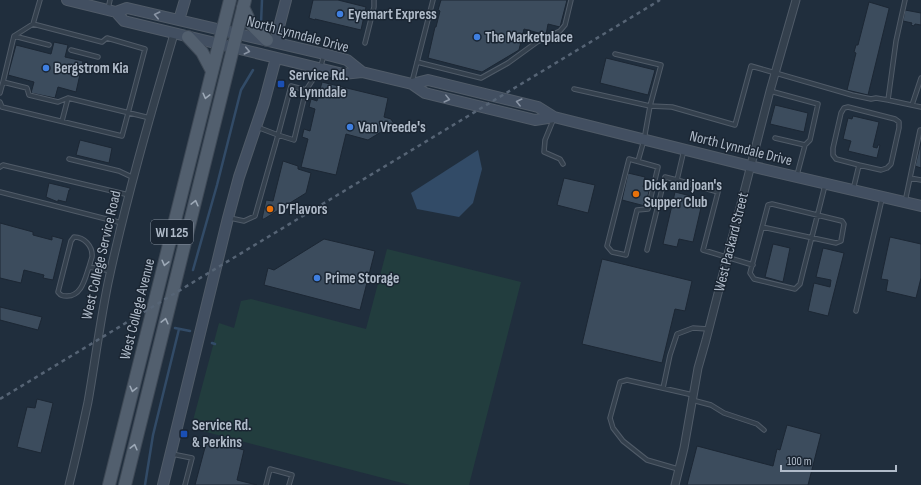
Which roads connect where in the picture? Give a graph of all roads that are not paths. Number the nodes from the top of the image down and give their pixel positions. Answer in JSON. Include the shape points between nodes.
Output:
{"nodes":[{"id":1,"x":40,"y":0,"type":"edge"},
{"id":2,"x":67,"y":0,"type":"edge"},
{"id":3,"x":185,"y":0,"type":"edge"},
{"id":4,"x":230,"y":0,"type":"edge"},
{"id":5,"x":286,"y":0,"type":"edge"},
{"id":6,"x":374,"y":0,"type":"edge"},
{"id":7,"x":433,"y":0,"type":"edge"},
{"id":8,"x":571,"y":0,"type":"edge"},
{"id":9,"x":796,"y":0,"type":"edge"},
{"id":10,"x":905,"y":0,"type":"edge"},
{"id":11,"x":244,"y":4,"type":"edge"},
{"id":12,"x":111,"y":7,"type":"edge"},
{"id":13,"x":179,"y":20,"type":"junction"},
{"id":14,"x":33,"y":24,"type":"junction"},
{"id":15,"x":223,"y":30,"type":"junction"},
{"id":16,"x":236,"y":33,"type":"junction"},
{"id":17,"x":174,"y":34,"type":"junction"},
{"id":18,"x":14,"y":36,"type":"junction"},
{"id":19,"x":188,"y":37,"type":"junction"},
{"id":20,"x":271,"y":41,"type":"junction"},
{"id":21,"x":365,"y":43,"type":"dead end"},
{"id":22,"x":49,"y":45,"type":"dead end"},
{"id":23,"x":219,"y":45,"type":"junction"},
{"id":24,"x":233,"y":48,"type":"junction"},
{"id":25,"x":71,"y":50,"type":"dead end"},
{"id":26,"x":324,"y":54,"type":"junction"},
{"id":27,"x":615,"y":54,"type":"dead end"},
{"id":28,"x":98,"y":57,"type":"dead end"},
{"id":29,"x":276,"y":58,"type":"junction"},
{"id":30,"x":417,"y":62,"type":"junction"},
{"id":31,"x":320,"y":69,"type":"junction"},
{"id":32,"x":212,"y":71,"type":"junction"},
{"id":33,"x":362,"y":72,"type":"junction"},
{"id":34,"x":775,"y":74,"type":"junction"},
{"id":35,"x":921,"y":78,"type":"edge"},
{"id":36,"x":3,"y":82,"type":"junction"},
{"id":37,"x":412,"y":84,"type":"junction"},
{"id":38,"x":574,"y":89,"type":"dead end"},
{"id":39,"x":306,"y":90,"type":"junction"},
{"id":40,"x":770,"y":91,"type":"junction"},
{"id":41,"x":0,"y":93,"type":"edge"},
{"id":42,"x":68,"y":98,"type":"junction"},
{"id":43,"x":888,"y":100,"type":"junction"},
{"id":44,"x":0,"y":102,"type":"edge"},
{"id":45,"x":912,"y":105,"type":"junction"},
{"id":46,"x":650,"y":106,"type":"junction"},
{"id":47,"x":921,"y":107,"type":"edge"},
{"id":48,"x":128,"y":113,"type":"junction"},
{"id":49,"x":150,"y":118,"type":"junction"},
{"id":50,"x":554,"y":118,"type":"junction"},
{"id":51,"x":62,"y":121,"type":"junction"},
{"id":52,"x":256,"y":127,"type":"junction"},
{"id":53,"x":921,"y":130,"type":"edge"},
{"id":54,"x":278,"y":135,"type":"junction"},
{"id":55,"x":775,"y":138,"type":"dead end"},
{"id":56,"x":644,"y":140,"type":"junction"},
{"id":57,"x":805,"y":145,"type":"junction"},
{"id":58,"x":684,"y":150,"type":"junction"},
{"id":59,"x":69,"y":159,"type":"dead end"},
{"id":60,"x":638,"y":161,"type":"junction"},
{"id":61,"x":563,"y":164,"type":"dead end"},
{"id":62,"x":860,"y":165,"type":"junction"},
{"id":63,"x":750,"y":166,"type":"junction"},
{"id":64,"x":0,"y":167,"type":"edge"},
{"id":65,"x":797,"y":177,"type":"junction"},
{"id":66,"x":134,"y":178,"type":"junction"},
{"id":67,"x":910,"y":178,"type":"junction"},
{"id":68,"x":677,"y":180,"type":"junction"},
{"id":69,"x":921,"y":180,"type":"edge"},
{"id":70,"x":825,"y":184,"type":"junction"},
{"id":71,"x":853,"y":191,"type":"junction"},
{"id":72,"x":0,"y":192,"type":"edge"},
{"id":73,"x":129,"y":195,"type":"junction"},
{"id":74,"x":882,"y":198,"type":"junction"},
{"id":75,"x":905,"y":203,"type":"junction"},
{"id":76,"x":921,"y":206,"type":"edge"},
{"id":77,"x":818,"y":214,"type":"junction"},
{"id":78,"x":228,"y":218,"type":"junction"},
{"id":79,"x":122,"y":223,"type":"junction"},
{"id":80,"x":762,"y":227,"type":"junction"},
{"id":81,"x":812,"y":238,"type":"junction"},
{"id":82,"x":647,"y":250,"type":"dead end"},
{"id":83,"x":727,"y":258,"type":"junction"},
{"id":84,"x":752,"y":264,"type":"junction"},
{"id":85,"x":89,"y":267,"type":"junction"},
{"id":86,"x":111,"y":271,"type":"junction"},
{"id":87,"x":856,"y":311,"type":"dead end"},
{"id":88,"x":708,"y":329,"type":"junction"},
{"id":89,"x":663,"y":388,"type":"junction"},
{"id":90,"x":693,"y":398,"type":"junction"},
{"id":91,"x":764,"y":430,"type":"dead end"},
{"id":92,"x":171,"y":453,"type":"junction"},
{"id":93,"x":678,"y":469,"type":"junction"},
{"id":94,"x":69,"y":485,"type":"edge"},
{"id":95,"x":109,"y":485,"type":"edge"},
{"id":96,"x":124,"y":485,"type":"edge"},
{"id":97,"x":163,"y":485,"type":"edge"},
{"id":98,"x":185,"y":485,"type":"edge"},
{"id":99,"x":266,"y":485,"type":"edge"},
{"id":100,"x":289,"y":485,"type":"edge"},
{"id":101,"x":675,"y":485,"type":"edge"}],
"edges":[{"from":1,"to":14,"type":"lane"},
{"from":2,"to":12,"type":"main road"},
{"from":3,"to":13,"type":"main road"},
{"from":4,"to":15,"type":"main road","name":"West College Avenue","number":"WI 125"},
{"from":5,"to":20,"type":"main road"},
{"from":6,"to":21,"type":"lane"},
{"from":7,"to":30,"type":"lane"},
{"from":8,"to":30,"type":"lane","via":[[565,25],[560,31],[537,42],[481,78]]},
{"from":9,"to":34,"type":"street","name":"West Packard Street"},
{"from":10,"to":43,"type":"lane","via":[[896,41]]},
{"from":11,"to":16,"type":"main road","name":"West College Avenue","number":"WI 125"},
{"from":11,"to":20,"type":"main road","via":[[251,24]]},
{"from":13,"to":12,"type":"main road","name":"North Lynndale Drive","one_way":true,"via":[[127,8]]},
{"from":12,"to":17,"type":"main road","name":"North Lynndale Drive","via":[[124,21]]},
{"from":13,"to":15,"type":"main road","name":"North Lynndale Drive"},
{"from":14,"to":18,"type":"lane"},
{"from":14,"to":48,"type":"lane","via":[[102,42],[107,38],[145,49]]},
{"from":15,"to":16,"type":"main road","name":"North Lynndale Drive"},
{"from":15,"to":23,"type":"main road","name":"West College Avenue","number":"WI 125"},
{"from":16,"to":20,"type":"main road","name":"North Lynndale Drive"},
{"from":16,"to":24,"type":"main road","name":"West College Avenue","number":"WI 125"},
{"from":17,"to":19,"type":"main road","name":"North Lynndale Drive"},
{"from":17,"to":49,"type":"street","name":"West College Service Road"},
{"from":18,"to":22,"type":"lane"},
{"from":18,"to":36,"type":"lane"},
{"from":19,"to":23,"type":"main road","name":"North Lynndale Drive"},
{"from":19,"to":32,"type":"main road","via":[[202,52]]},
{"from":20,"to":26,"type":"main road","name":"North Lynndale Drive"},
{"from":23,"to":24,"type":"main road","name":"North Lynndale Drive"},
{"from":23,"to":32,"type":"main road","name":"West College Avenue","number":"WI 125"},
{"from":24,"to":29,"type":"main road","name":"North Lynndale Drive","one_way":true},
{"from":96,"to":24,"type":"main road","name":"West College Avenue","number":"WI 125","one_way":true},
{"from":25,"to":28,"type":"lane"},
{"from":26,"to":31,"type":"lane"},
{"from":26,"to":33,"type":"main road","name":"North Lynndale Drive","via":[[347,60]]},
{"from":27,"to":46,"type":"lane","via":[[660,65]]},
{"from":29,"to":31,"type":"main road","name":"North Lynndale Drive"},
{"from":29,"to":52,"type":"main road"},
{"from":30,"to":37,"type":"lane"},
{"from":31,"to":33,"type":"main road","name":"North Lynndale Drive","via":[[343,74]]},
{"from":31,"to":39,"type":"lane"},
{"from":32,"to":95,"type":"main road","name":"West College Avenue","number":"WI 125","one_way":true},
{"from":33,"to":37,"type":"main road","name":"North Lynndale Drive"},
{"from":34,"to":40,"type":"street","name":"West Packard Street"},
{"from":34,"to":43,"type":"lane","via":[[871,99]]},
{"from":34,"to":46,"type":"lane","via":[[751,66],[735,125],[672,108]]},
{"from":35,"to":45,"type":"lane"},
{"from":36,"to":41,"type":"lane"},
{"from":36,"to":42,"type":"lane","via":[[27,88],[29,95],[58,102]]},
{"from":37,"to":50,"type":"main road","name":"North Lynndale Drive","one_way":true,"via":[[425,94],[535,120]]},
{"from":50,"to":37,"type":"main road","name":"North Lynndale Drive","one_way":true,"via":[[538,107],[499,97],[428,80]]},
{"from":38,"to":46,"type":"lane"},
{"from":39,"to":54,"type":"lane","via":[[291,86]]},
{"from":39,"to":54,"type":"lane","via":[[294,140]]},
{"from":40,"to":57,"type":"lane","via":[[818,104],[810,140]]},
{"from":40,"to":63,"type":"street","name":"West Packard Street"},
{"from":42,"to":48,"type":"lane"},
{"from":42,"to":51,"type":"lane"},
{"from":43,"to":45,"type":"lane"},
{"from":44,"to":51,"type":"lane","via":[[2,106]]},
{"from":45,"to":47,"type":"lane"},
{"from":46,"to":56,"type":"lane"},
{"from":48,"to":49,"type":"lane"},
{"from":48,"to":51,"type":"lane","via":[[122,136]]},
{"from":49,"to":66,"type":"street","name":"West College Service Road"},
{"from":50,"to":56,"type":"main road","name":"North Lynndale Drive"},
{"from":50,"to":61,"type":"lane","via":[[545,140],[544,152],[560,159]]},
{"from":52,"to":54,"type":"lane"},
{"from":52,"to":78,"type":"main road"},
{"from":53,"to":67,"type":"lane"},
{"from":54,"to":78,"type":"lane","via":[[255,216],[244,221]]},
{"from":55,"to":57,"type":"lane"},
{"from":56,"to":58,"type":"main road","name":"North Lynndale Drive"},
{"from":56,"to":60,"type":"lane"},
{"from":57,"to":65,"type":"lane"},
{"from":58,"to":63,"type":"main road","name":"North Lynndale Drive"},
{"from":58,"to":68,"type":"lane"},
{"from":59,"to":66,"type":"lane","via":[[119,171]]},
{"from":60,"to":60,"type":"lane","via":[[629,159],[607,246],[612,252],[626,255],[637,210],[648,209],[658,167]]},
{"from":62,"to":62,"type":"lane","via":[[881,170],[891,164],[899,122],[848,107],[841,113],[833,155],[836,159]]},
{"from":62,"to":71,"type":"lane"},
{"from":63,"to":65,"type":"main road","name":"North Lynndale Drive"},
{"from":63,"to":83,"type":"street","name":"West Packard Street"},
{"from":64,"to":73,"type":"lane","via":[[3,165]]},
{"from":65,"to":70,"type":"main road","name":"North Lynndale Drive"},
{"from":66,"to":73,"type":"street","name":"West College Service Road"},
{"from":67,"to":69,"type":"lane"},
{"from":67,"to":75,"type":"lane"},
{"from":68,"to":82,"type":"lane","via":[[665,177]]},
{"from":68,"to":83,"type":"lane","via":[[718,192],[703,250]]},
{"from":70,"to":71,"type":"main road","name":"North Lynndale Drive"},
{"from":70,"to":77,"type":"lane"},
{"from":71,"to":74,"type":"main road","name":"North Lynndale Drive"},
{"from":72,"to":79,"type":"lane"},
{"from":73,"to":79,"type":"street","name":"West College Service Road"},
{"from":74,"to":75,"type":"main road","name":"North Lynndale Drive"},
{"from":74,"to":87,"type":"lane"},
{"from":75,"to":76,"type":"main road","name":"North Lynndale Drive"},
{"from":77,"to":80,"type":"lane","via":[[772,204],[768,205]]},
{"from":77,"to":81,"type":"lane"},
{"from":77,"to":81,"type":"lane","via":[[842,221],[844,224],[841,241],[836,243]]},
{"from":78,"to":92,"type":"main road"},
{"from":79,"to":86,"type":"street","name":"West College Service Road"},
{"from":80,"to":81,"type":"lane"},
{"from":80,"to":84,"type":"lane"},
{"from":81,"to":84,"type":"lane","via":[[800,284],[795,289],[754,278],[750,273]]},
{"from":83,"to":84,"type":"lane"},
{"from":83,"to":88,"type":"street","name":"West Packard Street"},
{"from":85,"to":85,"type":"lane","via":[[78,293],[72,296],[60,295],[58,292],[74,237],[79,237],[91,248]]},
{"from":85,"to":86,"type":"lane"},
{"from":86,"to":94,"type":"street","name":"West College Service Road","via":[[88,401]]},
{"from":88,"to":89,"type":"lane","via":[[693,328],[677,334]]},
{"from":88,"to":90,"type":"street","name":"West Packard Street"},
{"from":89,"to":90,"type":"lane"},
{"from":89,"to":93,"type":"lane","via":[[626,380],[620,382],[610,418],[613,428],[623,441],[647,460]]},
{"from":90,"to":91,"type":"lane","via":[[724,413],[757,424]]},
{"from":90,"to":93,"type":"street","name":"West Packard Street"},
{"from":92,"to":97,"type":"main road"},
{"from":92,"to":98,"type":"lane","via":[[192,458]]},
{"from":93,"to":101,"type":"street","name":"West Packard Street"},
{"from":99,"to":100,"type":"lane","via":[[270,469],[292,474]]}]}
